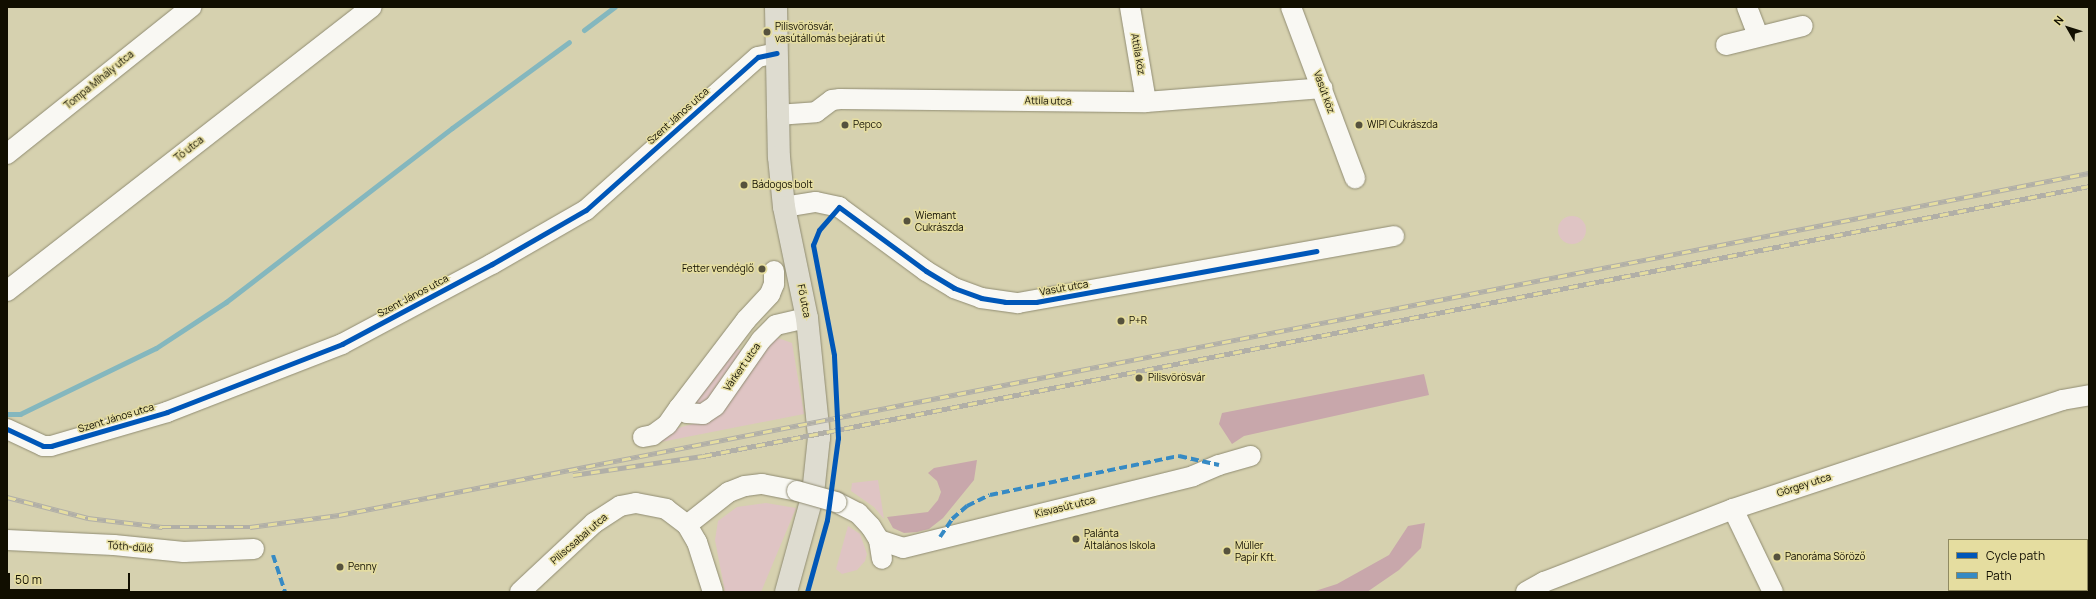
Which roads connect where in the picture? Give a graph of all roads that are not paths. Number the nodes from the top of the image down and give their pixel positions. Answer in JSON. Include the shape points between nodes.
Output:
{"nodes":[{"id":1,"x":191,"y":7,"type":"edge"},
{"id":2,"x":372,"y":7,"type":"edge"},
{"id":3,"x":776,"y":7,"type":"edge"},
{"id":4,"x":1130,"y":7,"type":"edge"},
{"id":5,"x":1291,"y":7,"type":"edge"},
{"id":6,"x":1746,"y":7,"type":"edge"},
{"id":7,"x":1803,"y":26,"type":"dead end"},
{"id":8,"x":1758,"y":36,"type":"junction"},
{"id":9,"x":1726,"y":45,"type":"dead end"},
{"id":10,"x":777,"y":53,"type":"junction"},
{"id":11,"x":1322,"y":88,"type":"junction"},
{"id":12,"x":1146,"y":102,"type":"junction"},
{"id":13,"x":777,"y":114,"type":"junction"},
{"id":14,"x":7,"y":154,"type":"edge"},
{"id":15,"x":1355,"y":178,"type":"dead end"},
{"id":16,"x":784,"y":207,"type":"junction"},
{"id":17,"x":1394,"y":236,"type":"dead end"},
{"id":18,"x":774,"y":271,"type":"dead end"},
{"id":19,"x":7,"y":291,"type":"edge"},
{"id":20,"x":807,"y":318,"type":"junction"},
{"id":21,"x":2089,"y":395,"type":"edge"},
{"id":22,"x":679,"y":408,"type":"junction"},
{"id":23,"x":7,"y":429,"type":"edge"},
{"id":24,"x":643,"y":437,"type":"dead end"},
{"id":25,"x":1251,"y":456,"type":"dead end"},
{"id":26,"x":1733,"y":509,"type":"junction"},
{"id":27,"x":687,"y":525,"type":"junction"},
{"id":28,"x":7,"y":540,"type":"edge"},
{"id":29,"x":254,"y":549,"type":"dead end"},
{"id":30,"x":520,"y":592,"type":"edge"},
{"id":31,"x":713,"y":592,"type":"edge"},
{"id":32,"x":786,"y":592,"type":"edge"},
{"id":33,"x":1526,"y":592,"type":"edge"},
{"id":34,"x":1773,"y":592,"type":"edge"}],
"edges":[{"from":1,"to":14,"type":"street","name":"Tompa Mihály utca"},
{"from":2,"to":19,"type":"street","name":"Tó utca"},
{"from":3,"to":10,"type":"main road","name":"Fő utca"},
{"from":4,"to":12,"type":"street","name":"Attila köz"},
{"from":5,"to":11,"type":"street","name":"Vasút köz"},
{"from":6,"to":8,"type":"street"},
{"from":7,"to":8,"type":"street"},
{"from":8,"to":9,"type":"street"},
{"from":10,"to":13,"type":"main road","name":"Fő utca"},
{"from":10,"to":23,"type":"street","name":"Szent János utca","via":[[758,57],[586,210],[492,264],[342,344],[167,412],[51,446],[43,446]]},
{"from":11,"to":12,"type":"street","name":"Attila utca"},
{"from":11,"to":15,"type":"street","name":"Vasút köz"},
{"from":12,"to":13,"type":"street","name":"Attila utca","via":[[840,99],[832,100],[816,112]]},
{"from":13,"to":16,"type":"main road","name":"Fő utca"},
{"from":16,"to":17,"type":"street","name":"Vasút utca","via":[[816,202],[839,207],[926,271],[954,288],[981,298],[1018,303]]},
{"from":16,"to":20,"type":"main road","name":"Fő utca"},
{"from":18,"to":22,"type":"street","via":[[774,284],[770,294],[746,320]]},
{"from":20,"to":22,"type":"street","name":"Várkert utca","via":[[776,326],[761,340],[715,406],[703,414],[688,413]]},
{"from":20,"to":32,"type":"main road","name":"Fő utca","via":[[817,398],[819,457],[808,516]]},
{"from":21,"to":26,"type":"street","name":"Görgey utca","via":[[2062,400]]},
{"from":22,"to":24,"type":"street","via":[[667,425],[652,435]]},
{"from":25,"to":27,"type":"street","name":"Kisvasút utca","bridge":true,"via":[[1218,465],[1193,476],[903,548],[881,550],[871,527],[858,514],[836,502],[762,484],[745,486],[729,492]]},
{"from":26,"to":33,"type":"street","name":"Görgey utca","via":[[1544,582]]},
{"from":26,"to":34,"type":"street"},
{"from":27,"to":30,"type":"street","name":"Piliscsabai utca","via":[[666,509],[652,504],[620,506],[594,523]]},
{"from":27,"to":31,"type":"street","name":"Piliscsabai utca","via":[[697,542]]},
{"from":28,"to":29,"type":"street","name":"Tóth-dűlő","via":[[114,545],[184,552]]}]}
